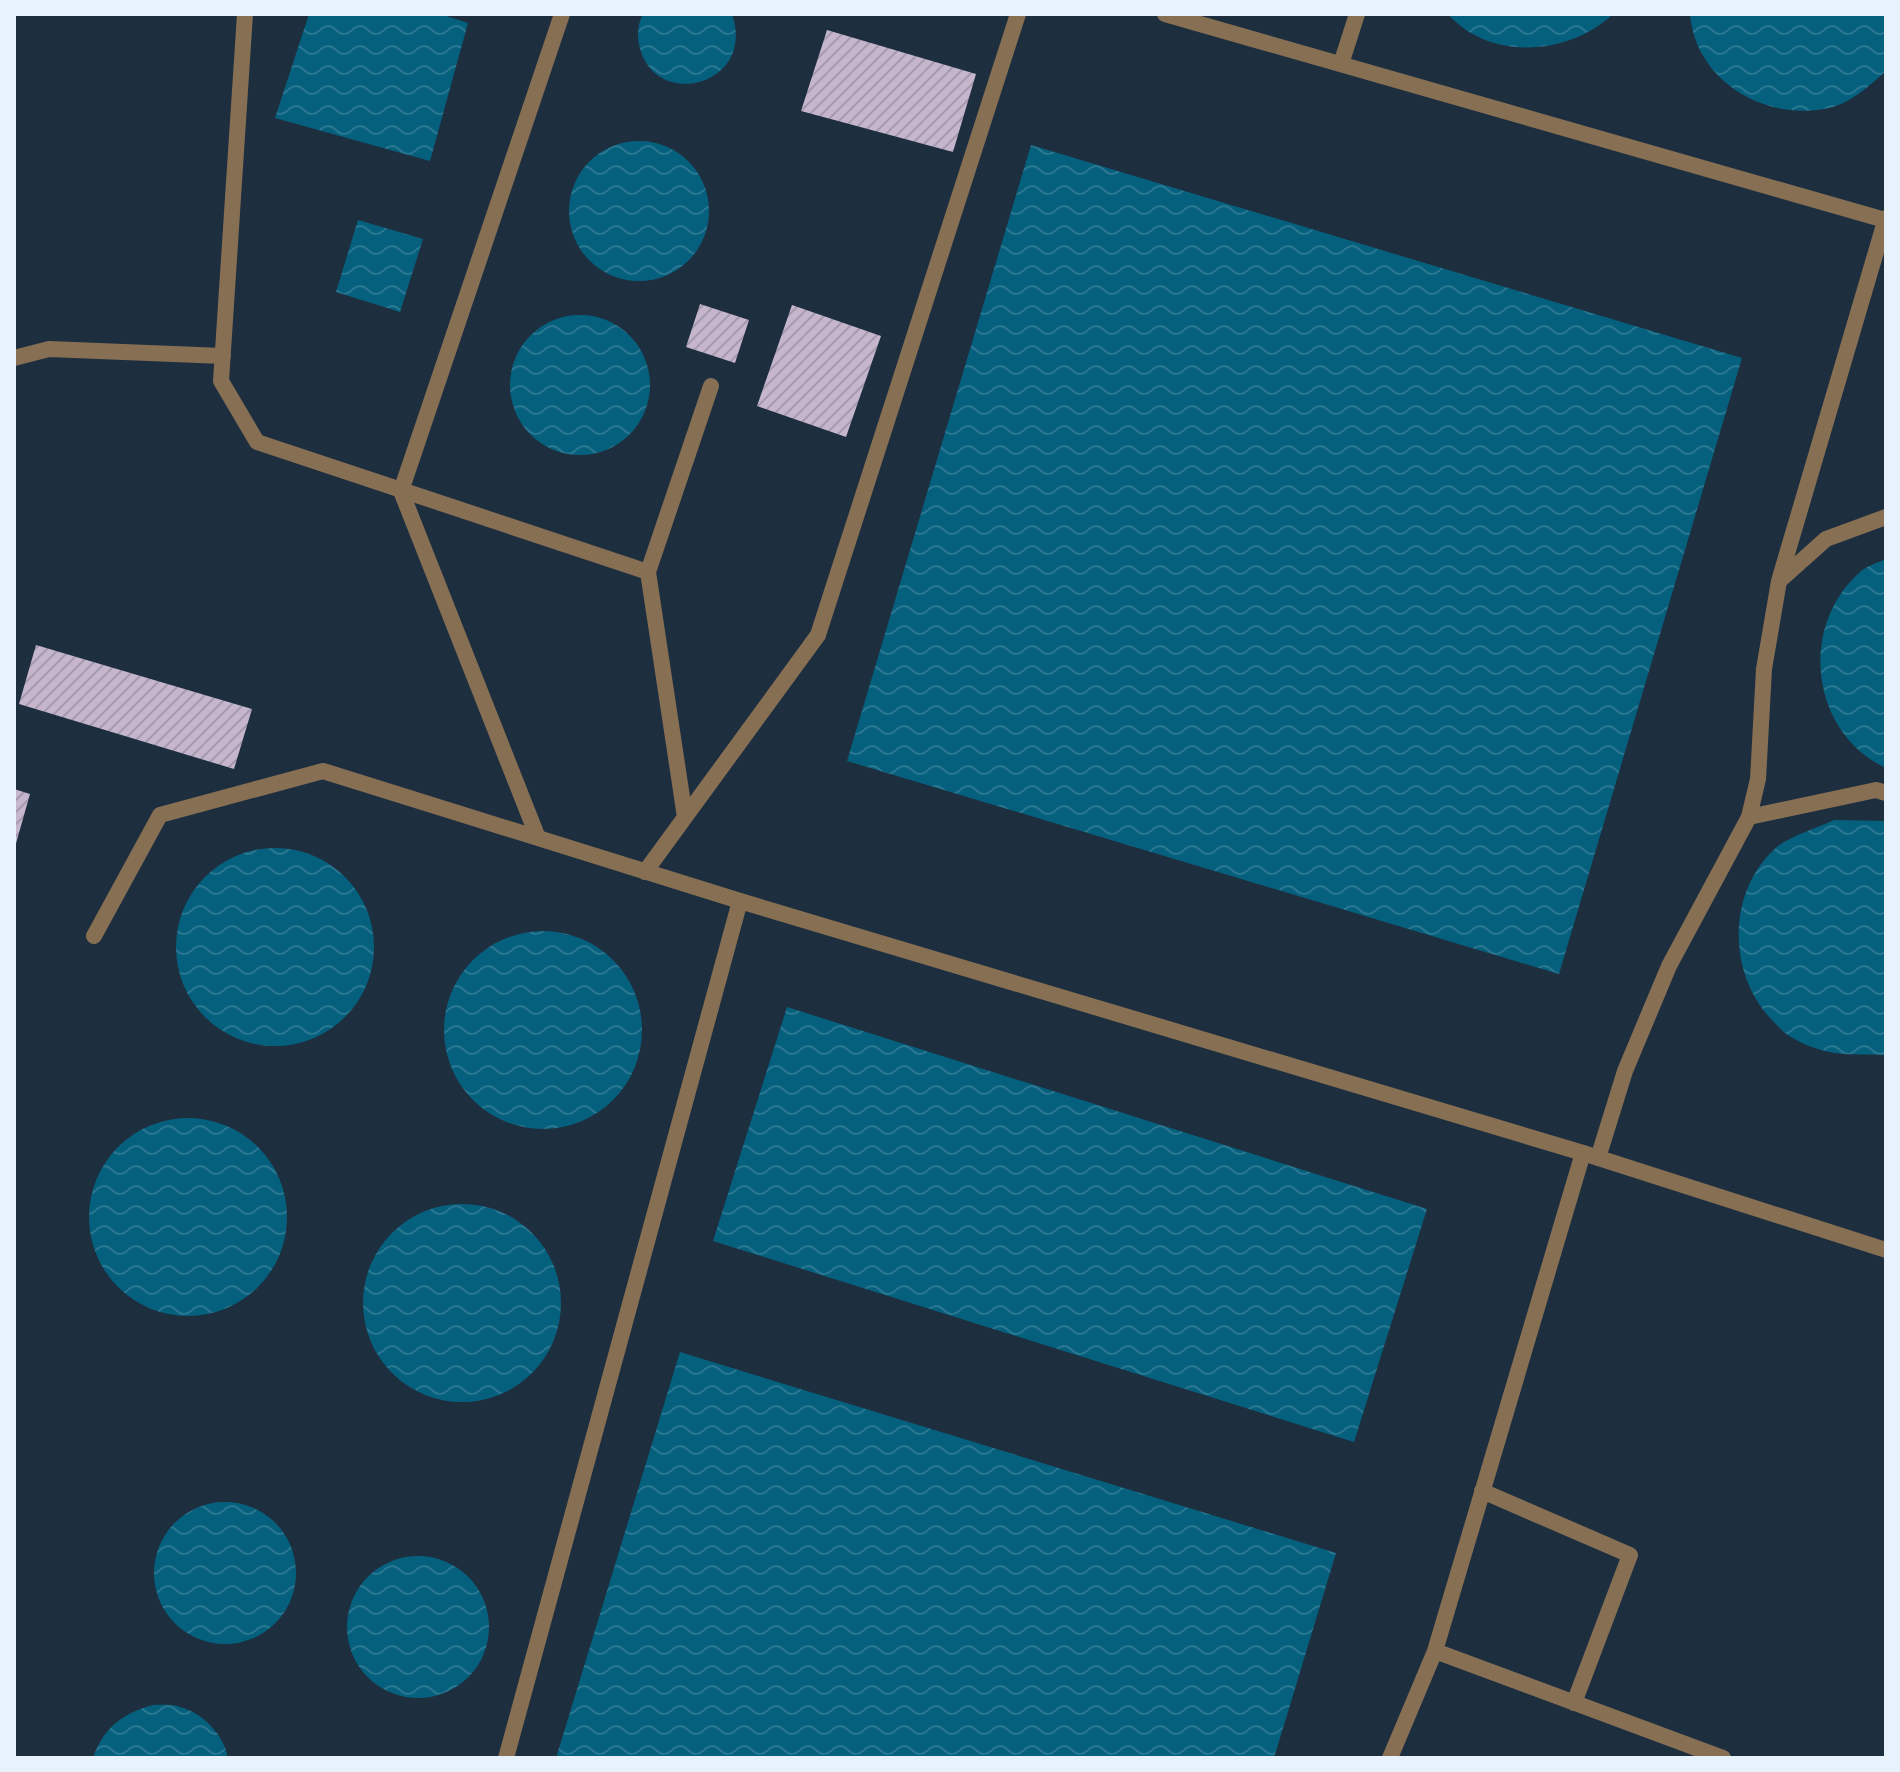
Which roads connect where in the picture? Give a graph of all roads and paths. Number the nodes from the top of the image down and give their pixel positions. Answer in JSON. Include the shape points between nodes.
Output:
{"nodes":[{"id":1,"x":245,"y":14,"type":"edge"},
{"id":2,"x":562,"y":14,"type":"edge"},
{"id":3,"x":1018,"y":14,"type":"edge"},
{"id":4,"x":1165,"y":14,"type":"edge"},
{"id":5,"x":1357,"y":14,"type":"edge"},
{"id":6,"x":1341,"y":64,"type":"junction"},
{"id":7,"x":1886,"y":219,"type":"edge"},
{"id":8,"x":223,"y":356,"type":"junction"},
{"id":9,"x":14,"y":358,"type":"edge"},
{"id":10,"x":711,"y":386,"type":"dead end"},
{"id":11,"x":401,"y":491,"type":"junction"},
{"id":12,"x":1886,"y":517,"type":"edge"},
{"id":13,"x":648,"y":572,"type":"junction"},
{"id":14,"x":1779,"y":581,"type":"junction"},
{"id":15,"x":1886,"y":793,"type":"edge"},
{"id":16,"x":685,"y":817,"type":"junction"},
{"id":17,"x":1749,"y":817,"type":"junction"},
{"id":18,"x":538,"y":838,"type":"junction"},
{"id":19,"x":645,"y":872,"type":"junction"},
{"id":20,"x":740,"y":901,"type":"junction"},
{"id":21,"x":94,"y":936,"type":"dead end"},
{"id":22,"x":1590,"y":1156,"type":"junction"},
{"id":23,"x":1886,"y":1250,"type":"edge"},
{"id":24,"x":1482,"y":1491,"type":"junction"},
{"id":25,"x":1435,"y":1651,"type":"junction"},
{"id":26,"x":1574,"y":1703,"type":"junction"},
{"id":27,"x":506,"y":1758,"type":"edge"},
{"id":28,"x":1390,"y":1758,"type":"edge"},
{"id":29,"x":1723,"y":1758,"type":"edge"}],
"edges":[{"from":1,"to":8,"type":"lane"},
{"from":2,"to":11,"type":"lane"},
{"from":3,"to":16,"type":"lane","via":[[818,635]]},
{"from":4,"to":6,"type":"lane"},
{"from":5,"to":6,"type":"lane"},
{"from":6,"to":7,"type":"lane"},
{"from":7,"to":14,"type":"lane"},
{"from":8,"to":9,"type":"lane","via":[[49,349]]},
{"from":8,"to":11,"type":"lane","via":[[221,381],[257,442]]},
{"from":10,"to":13,"type":"lane"},
{"from":11,"to":13,"type":"lane"},
{"from":11,"to":18,"type":"lane"},
{"from":12,"to":14,"type":"lane","via":[[1826,539]]},
{"from":13,"to":16,"type":"lane"},
{"from":14,"to":17,"type":"lane","via":[[1764,669],[1758,779]]},
{"from":15,"to":17,"type":"lane","via":[[1876,790]]},
{"from":16,"to":19,"type":"lane"},
{"from":17,"to":22,"type":"lane","via":[[1669,966]]},
{"from":18,"to":19,"type":"lane"},
{"from":18,"to":21,"type":"lane","via":[[323,771],[160,815]]},
{"from":19,"to":20,"type":"lane"},
{"from":20,"to":22,"type":"lane"},
{"from":20,"to":27,"type":"lane"},
{"from":22,"to":23,"type":"lane"},
{"from":22,"to":24,"type":"lane"},
{"from":24,"to":25,"type":"lane"},
{"from":24,"to":26,"type":"lane","via":[[1630,1555]]},
{"from":25,"to":26,"type":"lane"},
{"from":25,"to":28,"type":"lane"},
{"from":26,"to":29,"type":"lane"}]}
